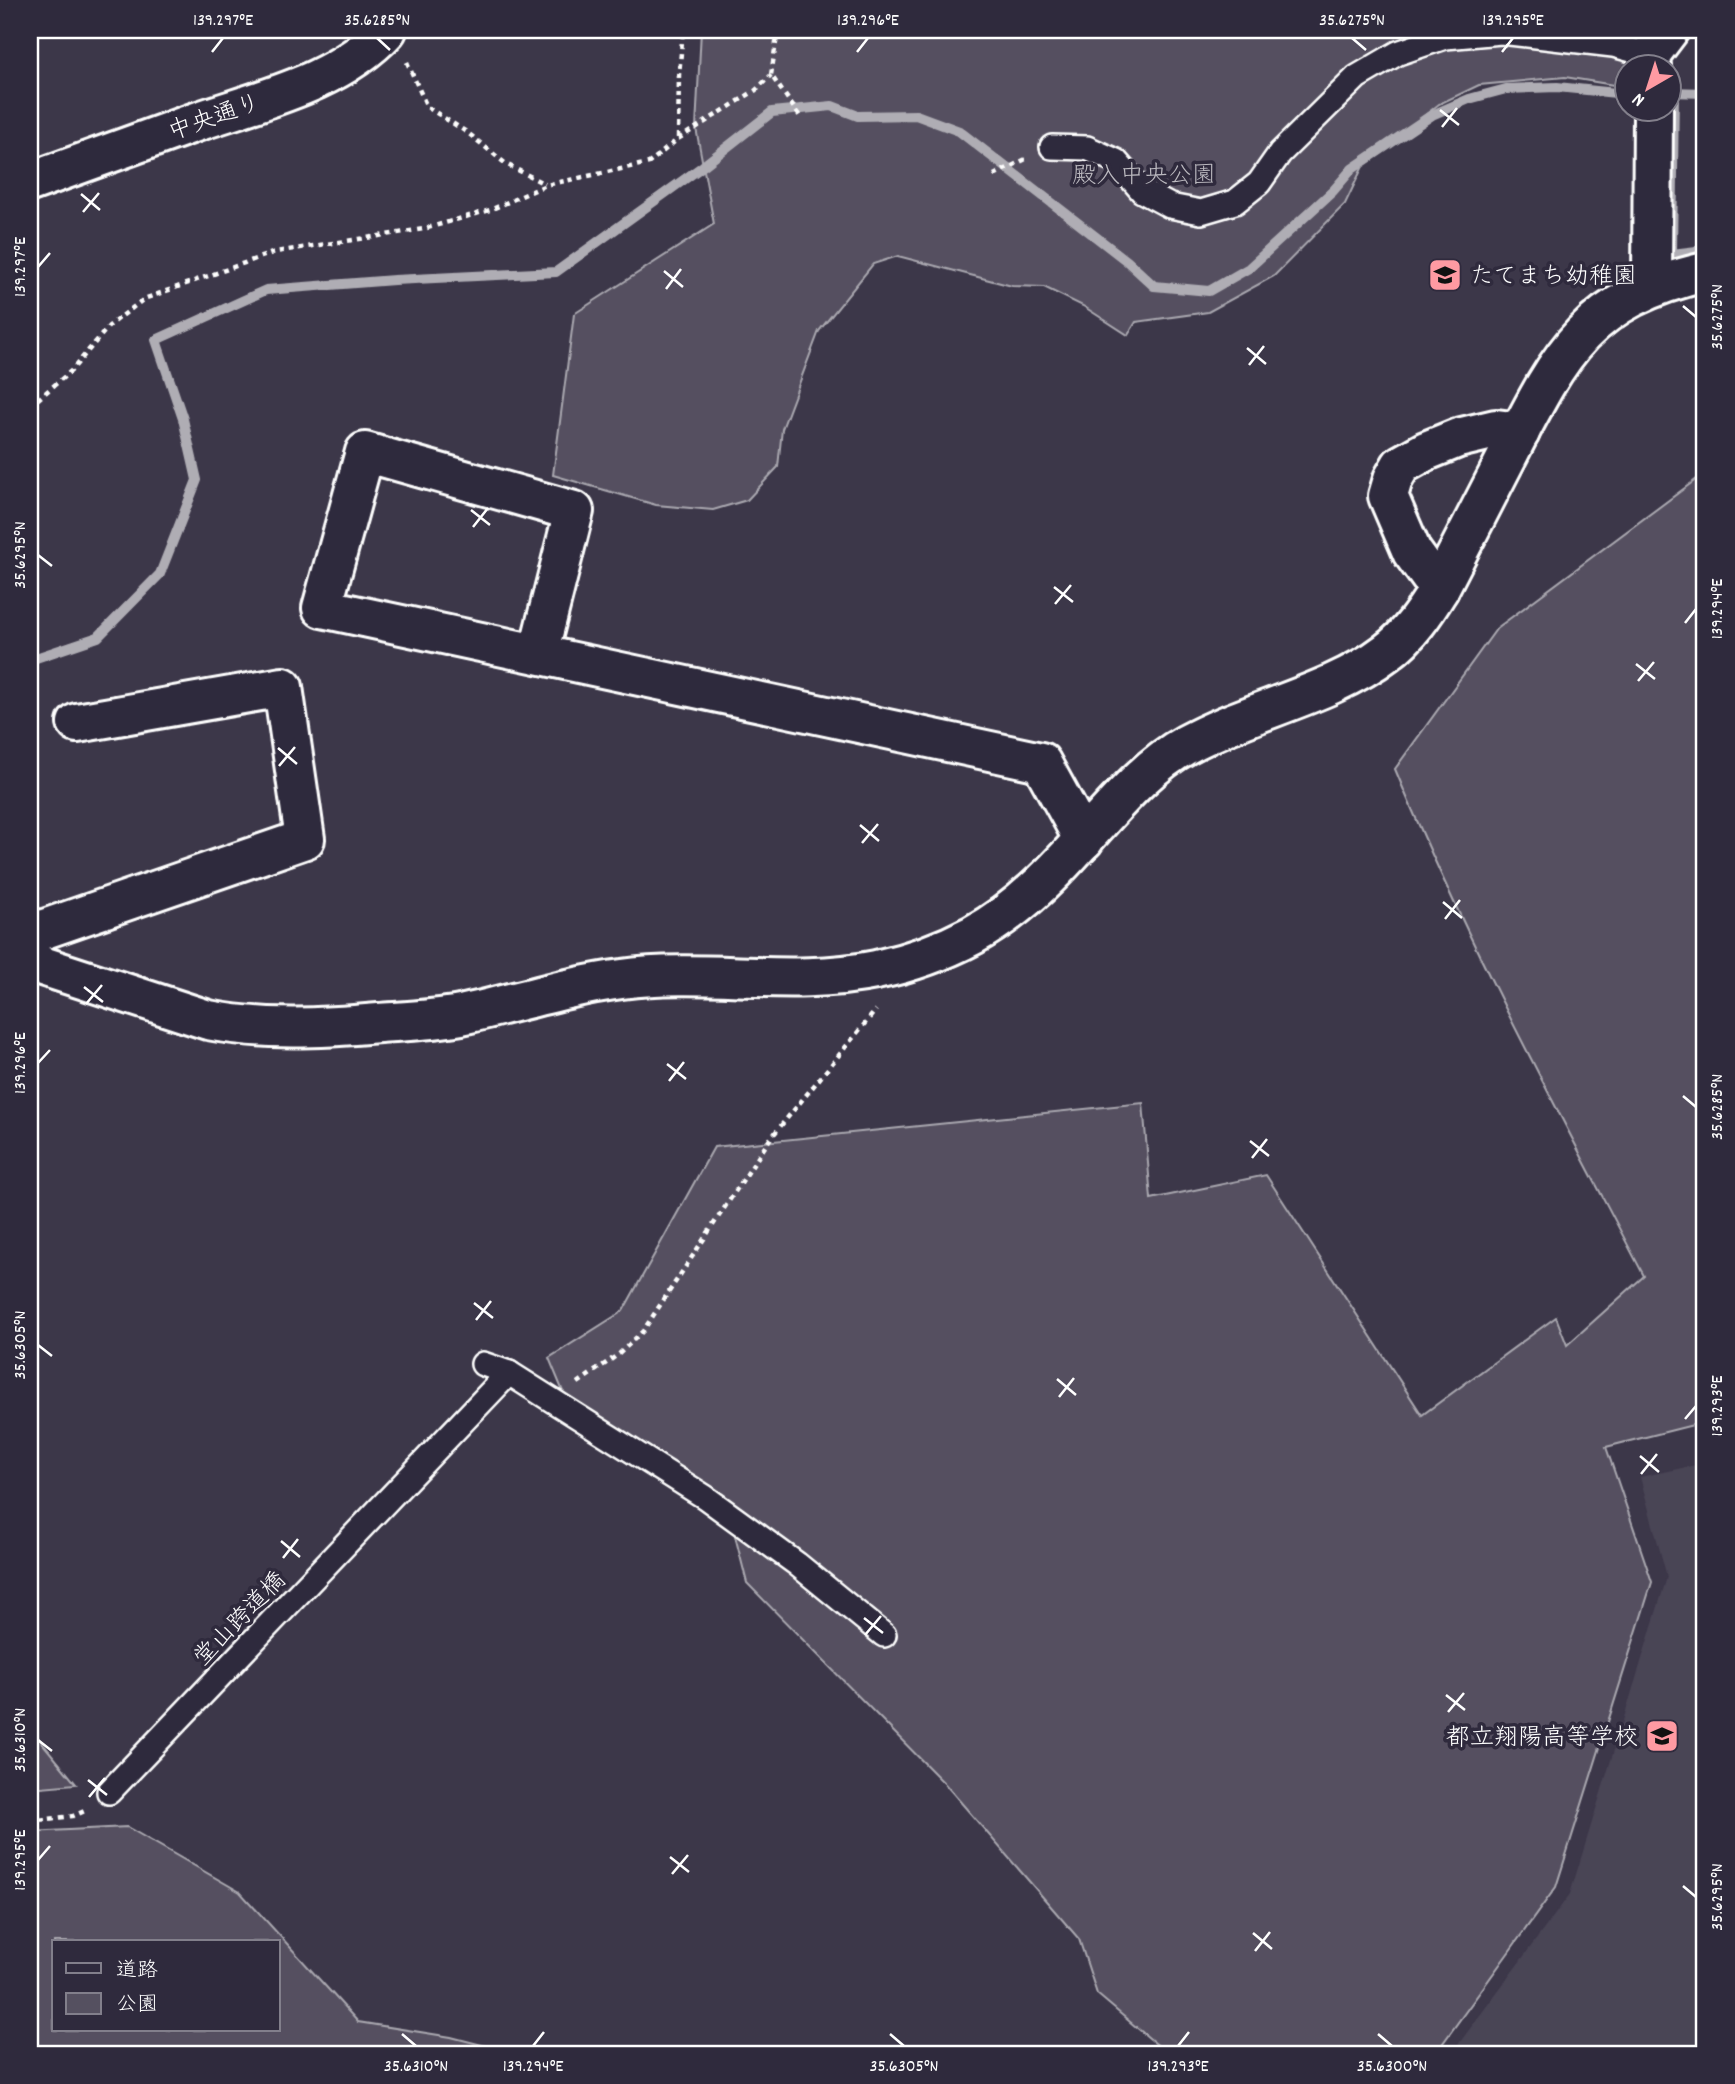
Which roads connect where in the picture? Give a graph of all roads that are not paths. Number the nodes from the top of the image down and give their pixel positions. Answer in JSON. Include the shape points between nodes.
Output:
{"nodes":[{"id":1,"x":386,"y":31,"type":"edge"},
{"id":2,"x":1657,"y":51,"type":"edge"},
{"id":3,"x":1653,"y":123,"type":"edge"},
{"id":4,"x":1052,"y":147,"type":"dead end"},
{"id":5,"x":30,"y":182,"type":"edge"},
{"id":6,"x":1705,"y":272,"type":"edge"},
{"id":7,"x":1652,"y":287,"type":"junction"},
{"id":8,"x":1520,"y":432,"type":"junction"},
{"id":9,"x":1439,"y":589,"type":"junction"},
{"id":10,"x":538,"y":654,"type":"junction"},
{"id":11,"x":77,"y":723,"type":"dead end"},
{"id":12,"x":1084,"y":840,"type":"junction"},
{"id":13,"x":30,"y":933,"type":"edge"},
{"id":14,"x":30,"y":962,"type":"edge"},
{"id":15,"x":483,"y":1364,"type":"dead end"},
{"id":16,"x":502,"y":1381,"type":"junction"},
{"id":17,"x":884,"y":1635,"type":"dead end"},
{"id":18,"x":109,"y":1792,"type":"road end"}],
"edges":[{"from":1,"to":5,"type":"street","name":"中央通り","via":[[352,60],[301,85]]},
{"from":2,"to":4,"type":"lane","via":[[1501,32],[1445,37],[1398,53],[1357,77],[1243,196],[1201,212],[1170,206],[1142,191],[1116,162],[1087,148]]},
{"from":3,"to":7,"type":"street"},
{"from":6,"to":7,"type":"street"},
{"from":7,"to":8,"type":"street","via":[[1612,309],[1572,344],[1540,390]]},
{"from":8,"to":9,"type":"street"},
{"from":8,"to":9,"type":"street","via":[[1496,429],[1458,438],[1401,465],[1393,479],[1388,496],[1412,552]]},
{"from":9,"to":12,"type":"street","via":[[1424,613],[1387,652],[1312,692],[1184,745],[1139,780]]},
{"from":10,"to":10,"type":"street","via":[[322,608],[365,452],[573,511]]},
{"from":10,"to":12,"type":"street","via":[[1041,762]]},
{"from":11,"to":13,"type":"street","via":[[283,687],[305,839]]},
{"from":12,"to":14,"type":"street","via":[[1000,917],[952,945],[876,970],[818,976],[624,979],[431,1020],[293,1028],[208,1020]]},
{"from":15,"to":16,"type":"lane"},
{"from":16,"to":17,"type":"lane","via":[[554,1400],[705,1497]]},
{"from":16,"to":18,"type":"lane","name":"堂山跨道橋"}]}
